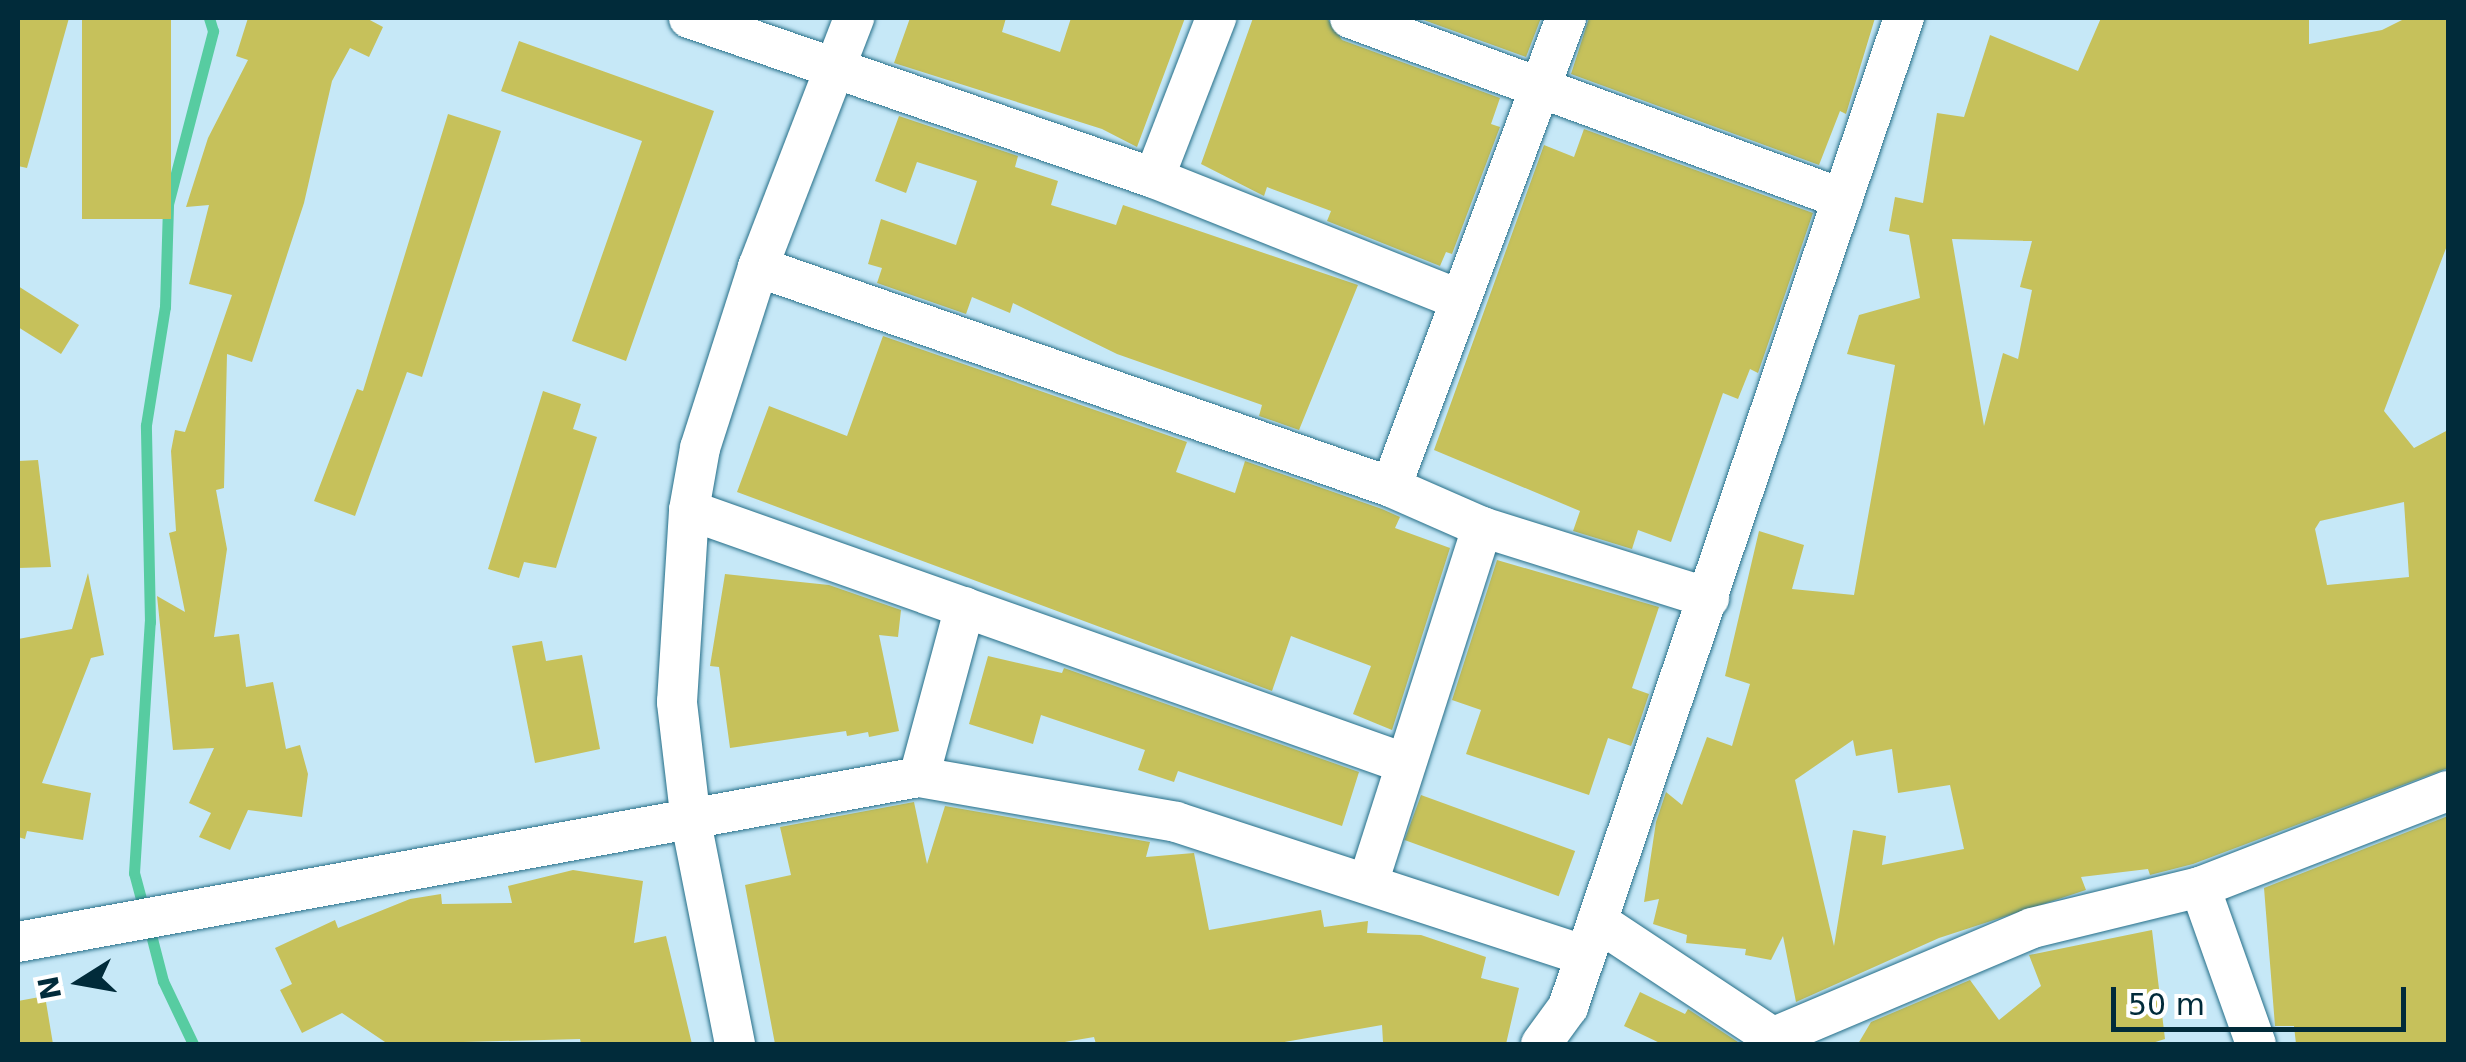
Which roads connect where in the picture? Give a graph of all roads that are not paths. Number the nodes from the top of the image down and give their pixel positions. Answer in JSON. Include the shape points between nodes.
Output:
{"nodes":[{"id":1,"x":689,"y":18,"type":"edge"},
{"id":2,"x":854,"y":18,"type":"edge"},
{"id":3,"x":1216,"y":18,"type":"edge"},
{"id":4,"x":1350,"y":18,"type":"edge"},
{"id":5,"x":1566,"y":18,"type":"edge"},
{"id":6,"x":1904,"y":18,"type":"edge"},
{"id":7,"x":835,"y":69,"type":"junction"},
{"id":8,"x":1542,"y":92,"type":"junction"},
{"id":9,"x":1154,"y":178,"type":"junction"},
{"id":10,"x":1843,"y":199,"type":"junction"},
{"id":11,"x":758,"y":268,"type":"junction"},
{"id":12,"x":1456,"y":298,"type":"junction"},
{"id":13,"x":1391,"y":488,"type":"junction"},
{"id":14,"x":689,"y":510,"type":"junction"},
{"id":15,"x":1482,"y":526,"type":"junction"},
{"id":16,"x":1709,"y":598,"type":"junction"},
{"id":17,"x":966,"y":607,"type":"junction"},
{"id":18,"x":1404,"y":763,"type":"junction"},
{"id":19,"x":919,"y":777,"type":"junction"},
{"id":20,"x":2448,"y":791,"type":"edge"},
{"id":21,"x":691,"y":822,"type":"junction"},
{"id":22,"x":1368,"y":883,"type":"junction"},
{"id":23,"x":2200,"y":887,"type":"junction"},
{"id":24,"x":1591,"y":938,"type":"junction"},
{"id":25,"x":18,"y":942,"type":"edge"},
{"id":26,"x":1777,"y":1041,"type":"edge"},
{"id":27,"x":734,"y":1044,"type":"edge"},
{"id":28,"x":1541,"y":1044,"type":"edge"},
{"id":29,"x":2256,"y":1044,"type":"edge"}],
"edges":[{"from":1,"to":7,"type":"street"},
{"from":2,"to":7,"type":"street"},
{"from":3,"to":9,"type":"street"},
{"from":4,"to":8,"type":"street"},
{"from":5,"to":8,"type":"street"},
{"from":6,"to":10,"type":"street"},
{"from":7,"to":9,"type":"street"},
{"from":7,"to":11,"type":"street"},
{"from":8,"to":10,"type":"street"},
{"from":8,"to":12,"type":"street"},
{"from":9,"to":12,"type":"street"},
{"from":10,"to":16,"type":"street"},
{"from":11,"to":13,"type":"street"},
{"from":11,"to":14,"type":"street","via":[[700,448]]},
{"from":12,"to":13,"type":"street"},
{"from":13,"to":15,"type":"street"},
{"from":14,"to":17,"type":"street"},
{"from":14,"to":21,"type":"street","via":[[677,702]]},
{"from":15,"to":16,"type":"street"},
{"from":15,"to":18,"type":"street"},
{"from":16,"to":24,"type":"street"},
{"from":17,"to":18,"type":"street"},
{"from":17,"to":19,"type":"street"},
{"from":18,"to":22,"type":"street"},
{"from":19,"to":21,"type":"street"},
{"from":19,"to":22,"type":"street","via":[[1176,822]]},
{"from":20,"to":23,"type":"street"},
{"from":21,"to":25,"type":"street"},
{"from":21,"to":27,"type":"street"},
{"from":22,"to":24,"type":"street"},
{"from":23,"to":26,"type":"street","via":[[2032,928]]},
{"from":23,"to":29,"type":"street"},
{"from":24,"to":26,"type":"street"},
{"from":24,"to":28,"type":"street","via":[[1568,1007]]}]}
